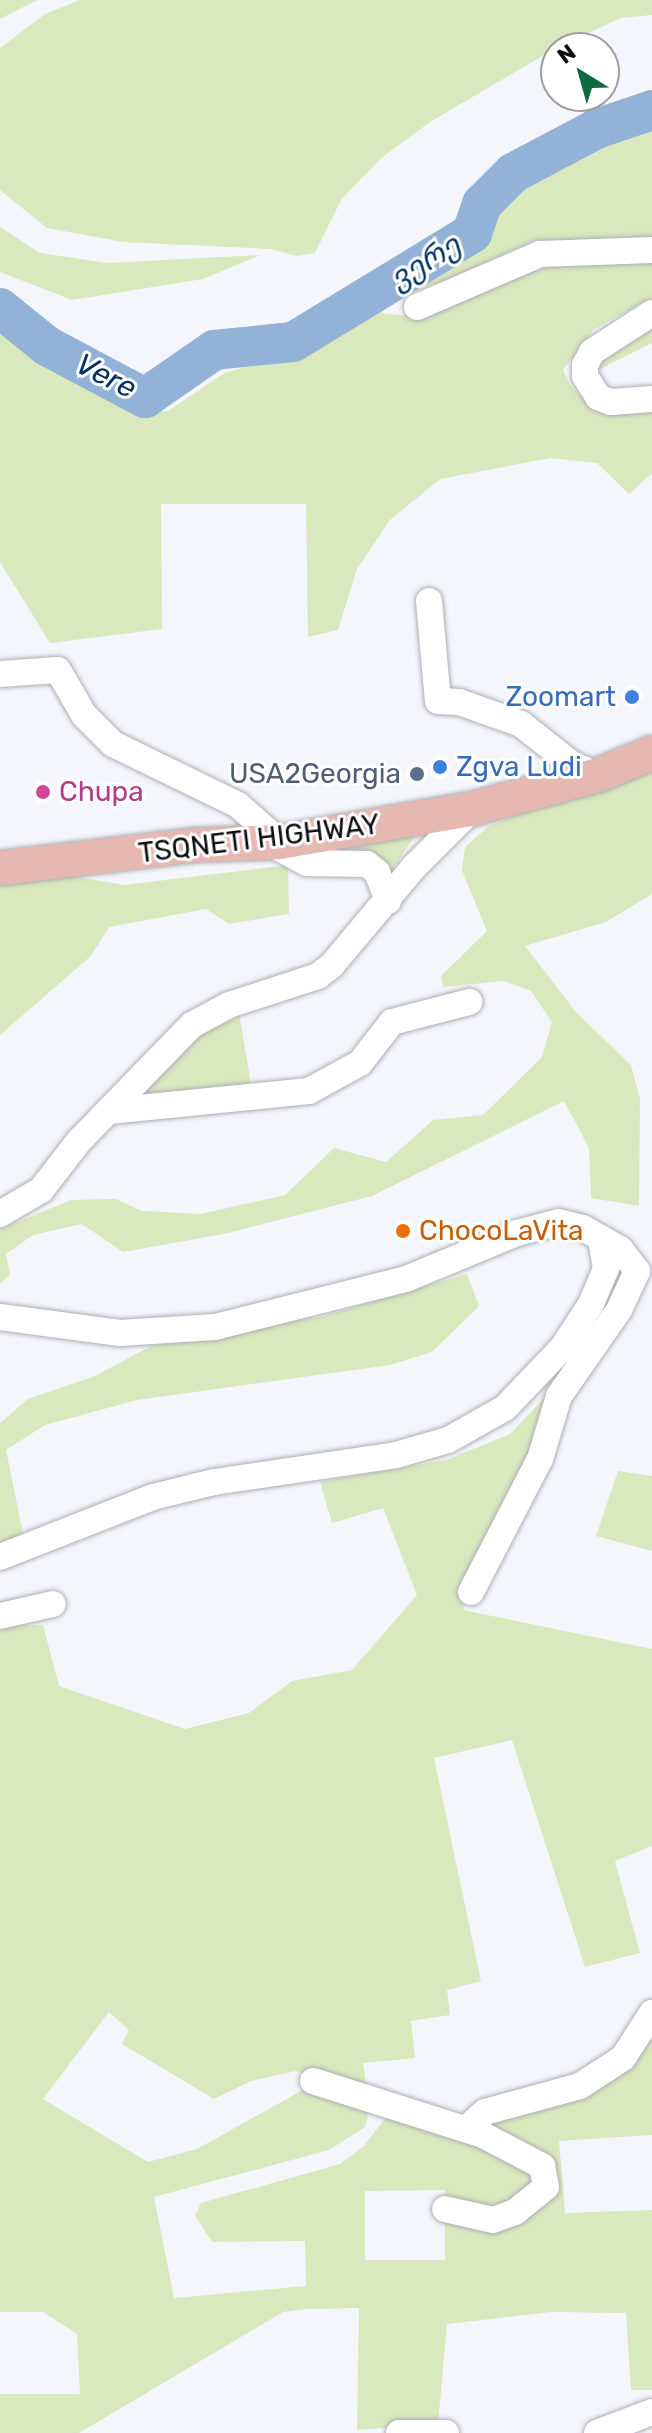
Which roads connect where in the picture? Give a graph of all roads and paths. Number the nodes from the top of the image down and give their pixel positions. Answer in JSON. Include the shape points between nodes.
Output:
{"nodes":[{"id":1,"x":652,"y":250,"type":"edge"},
{"id":2,"x":417,"y":307,"type":"dead end"},
{"id":3,"x":652,"y":313,"type":"edge"},
{"id":4,"x":652,"y":399,"type":"edge"},
{"id":5,"x":429,"y":601,"type":"dead end"},
{"id":6,"x":0,"y":674,"type":"edge"},
{"id":7,"x":652,"y":753,"type":"edge"},
{"id":8,"x":598,"y":775,"type":"junction"},
{"id":9,"x":472,"y":809,"type":"junction"},
{"id":10,"x":275,"y":842,"type":"junction"},
{"id":11,"x":0,"y":868,"type":"edge"},
{"id":12,"x":388,"y":901,"type":"junction"},
{"id":13,"x":469,"y":1002,"type":"dead end"},
{"id":14,"x":109,"y":1111,"type":"junction"},
{"id":15,"x":0,"y":1214,"type":"edge"},
{"id":16,"x":601,"y":1240,"type":"junction"},
{"id":17,"x":645,"y":1271,"type":"edge"},
{"id":18,"x":0,"y":1317,"type":"edge"},
{"id":19,"x":0,"y":1557,"type":"edge"},
{"id":20,"x":471,"y":1592,"type":"dead end"},
{"id":21,"x":53,"y":1604,"type":"dead end"},
{"id":22,"x":0,"y":1616,"type":"edge"},
{"id":23,"x":652,"y":2013,"type":"edge"},
{"id":24,"x":313,"y":2081,"type":"dead end"},
{"id":25,"x":466,"y":2129,"type":"junction"},
{"id":26,"x":445,"y":2209,"type":"dead end"},
{"id":27,"x":652,"y":2412,"type":"edge"},
{"id":28,"x":399,"y":2433,"type":"edge"},
{"id":29,"x":446,"y":2433,"type":"edge"},
{"id":30,"x":597,"y":2433,"type":"edge"}],
"edges":[{"from":1,"to":2,"type":"street","via":[[540,254]]},
{"from":3,"to":4,"type":"street","via":[[592,352],[585,376],[598,397],[611,402]]},
{"from":5,"to":8,"type":"street","via":[[438,701],[459,702],[521,724],[573,765]]},
{"from":6,"to":10,"type":"street","via":[[58,670],[84,715],[113,744],[238,805]]},
{"from":7,"to":8,"type":"main road","name":"TSQNETI HIGHWAY"},
{"from":8,"to":9,"type":"main road","name":"TSQNETI HIGHWAY"},
{"from":9,"to":10,"type":"main road","name":"TSQNETI HIGHWAY"},
{"from":9,"to":12,"type":"street"},
{"from":10,"to":11,"type":"main road","name":"TSQNETI HIGHWAY","via":[[197,845]]},
{"from":10,"to":12,"type":"street","via":[[307,863],[367,864],[377,872]]},
{"from":12,"to":14,"type":"street","via":[[354,944],[318,976],[229,1005],[192,1025]]},
{"from":13,"to":14,"type":"street","via":[[392,1022],[360,1063],[309,1091]]},
{"from":14,"to":15,"type":"street","via":[[41,1190]]},
{"from":16,"to":17,"type":"street"},
{"from":16,"to":18,"type":"street","via":[[559,1222],[517,1233],[406,1279],[215,1327],[120,1333]]},
{"from":16,"to":19,"type":"street","via":[[606,1268],[591,1304],[563,1347],[505,1408],[448,1440],[396,1455],[214,1482],[153,1497]]},
{"from":17,"to":20,"type":"street","via":[[559,1396],[535,1470]]},
{"from":21,"to":22,"type":"street"},
{"from":23,"to":25,"type":"street","via":[[623,2058],[580,2086],[485,2112]]},
{"from":24,"to":25,"type":"street"},
{"from":25,"to":26,"type":"street","via":[[542,2166],[546,2187],[515,2212],[493,2220]]},
{"from":27,"to":30,"type":"street"},
{"from":28,"to":29,"type":"street"}]}
